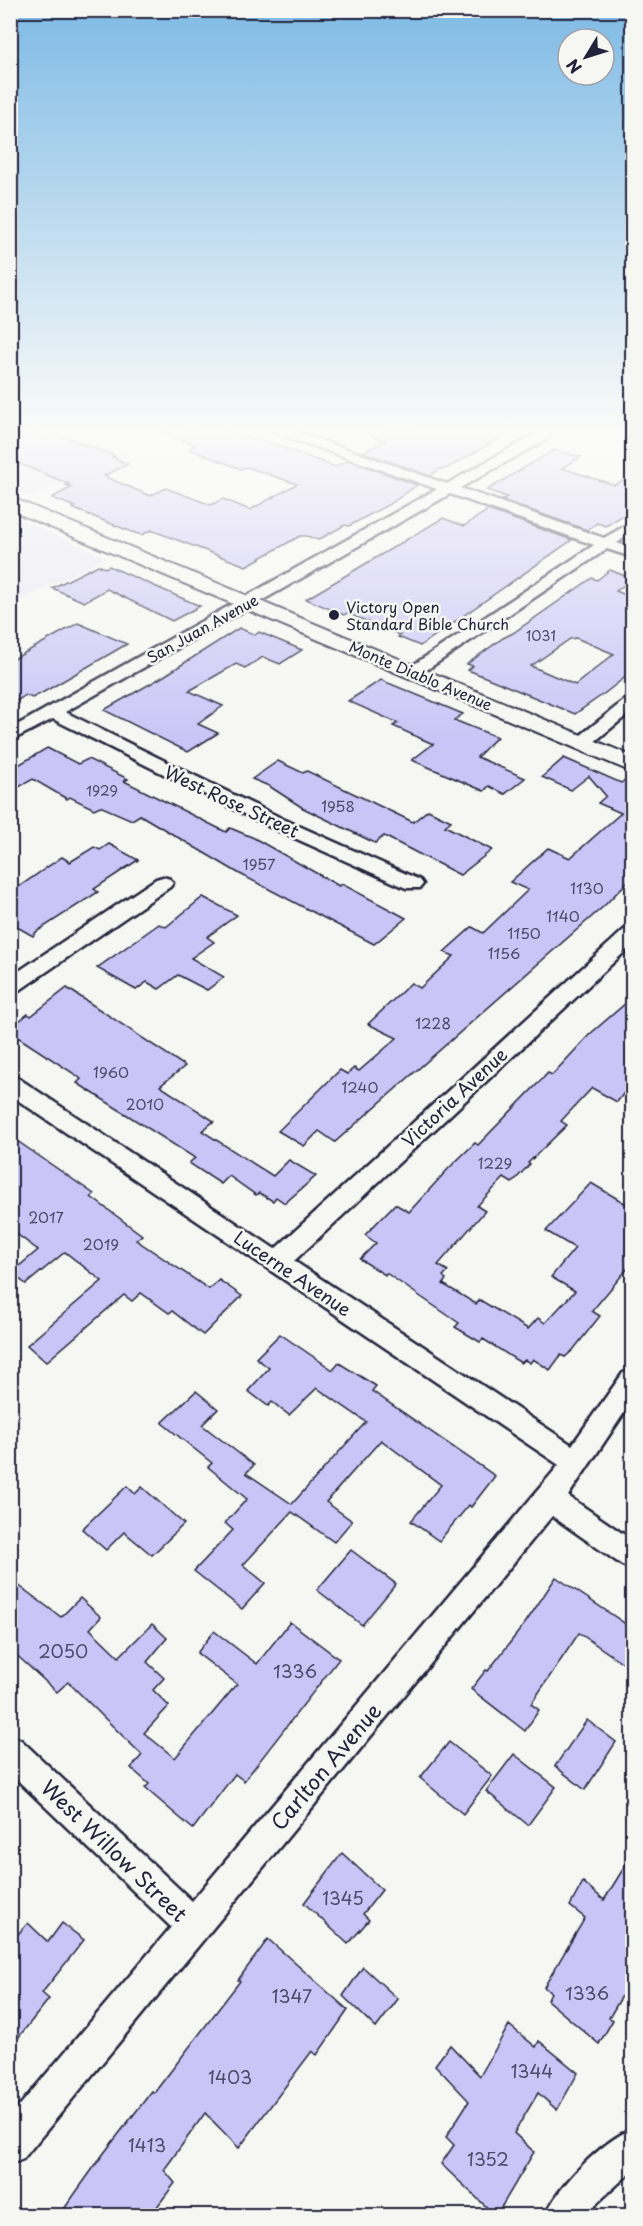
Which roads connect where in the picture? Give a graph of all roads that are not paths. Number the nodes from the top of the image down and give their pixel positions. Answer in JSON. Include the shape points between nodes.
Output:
{"nodes":[{"id":1,"x":84,"y":534,"type":"edge"},
{"id":2,"x":368,"y":534,"type":"edge"},
{"id":3,"x":578,"y":534,"type":"edge"},
{"id":4,"x":622,"y":534,"type":"edge"},
{"id":5,"x":607,"y":544,"type":"junction"},
{"id":6,"x":633,"y":553,"type":"edge"},
{"id":7,"x":248,"y":602,"type":"junction"},
{"id":8,"x":413,"y":672,"type":"junction"},
{"id":9,"x":633,"y":704,"type":"edge"},
{"id":10,"x":53,"y":712,"type":"junction"},
{"id":11,"x":13,"y":731,"type":"edge"},
{"id":12,"x":582,"y":743,"type":"junction"},
{"id":13,"x":633,"y":765,"type":"edge"},
{"id":14,"x":163,"y":883,"type":"dead end"},
{"id":15,"x":413,"y":884,"type":"dead end"},
{"id":16,"x":633,"y":934,"type":"edge"},
{"id":17,"x":10,"y":987,"type":"edge"},
{"id":18,"x":10,"y":1084,"type":"edge"},
{"id":19,"x":277,"y":1262,"type":"junction"},
{"id":20,"x":633,"y":1381,"type":"edge"},
{"id":21,"x":576,"y":1462,"type":"junction"},
{"id":22,"x":549,"y":1499,"type":"junction"},
{"id":23,"x":633,"y":1556,"type":"edge"},
{"id":24,"x":10,"y":1751,"type":"edge"},
{"id":25,"x":193,"y":1925,"type":"junction"},
{"id":26,"x":10,"y":2146,"type":"edge"},
{"id":27,"x":633,"y":2147,"type":"edge"},
{"id":28,"x":564,"y":2216,"type":"edge"}],
"edges":[{"from":1,"to":7,"type":"street","name":"Monte Diablo Avenue"},
{"from":2,"to":7,"type":"street","name":"San Juan Avenue"},
{"from":3,"to":5,"type":"street"},
{"from":4,"to":5,"type":"street"},
{"from":5,"to":6,"type":"street"},
{"from":5,"to":8,"type":"street"},
{"from":7,"to":8,"type":"street","name":"Monte Diablo Avenue"},
{"from":7,"to":10,"type":"street","name":"San Juan Avenue"},
{"from":8,"to":12,"type":"street","name":"Monte Diablo Avenue"},
{"from":9,"to":12,"type":"street"},
{"from":10,"to":11,"type":"street","name":"San Juan Avenue"},
{"from":10,"to":15,"type":"street","name":"West Rose Street","via":[[211,793]]},
{"from":12,"to":13,"type":"street","name":"Monte Diablo Avenue"},
{"from":14,"to":17,"type":"street"},
{"from":16,"to":19,"type":"street","name":"Victoria Avenue"},
{"from":18,"to":19,"type":"street","name":"Lucerne Avenue"},
{"from":19,"to":21,"type":"street","name":"Lucerne Avenue"},
{"from":20,"to":21,"type":"street","name":"Carlton Avenue"},
{"from":21,"to":22,"type":"street","name":"Carlton Avenue"},
{"from":22,"to":23,"type":"street"},
{"from":22,"to":25,"type":"street","name":"Carlton Avenue"},
{"from":24,"to":25,"type":"street","name":"West Willow Street"},
{"from":25,"to":26,"type":"street","name":"Carlton Avenue"},
{"from":27,"to":28,"type":"street","via":[[584,2190]]}]}
